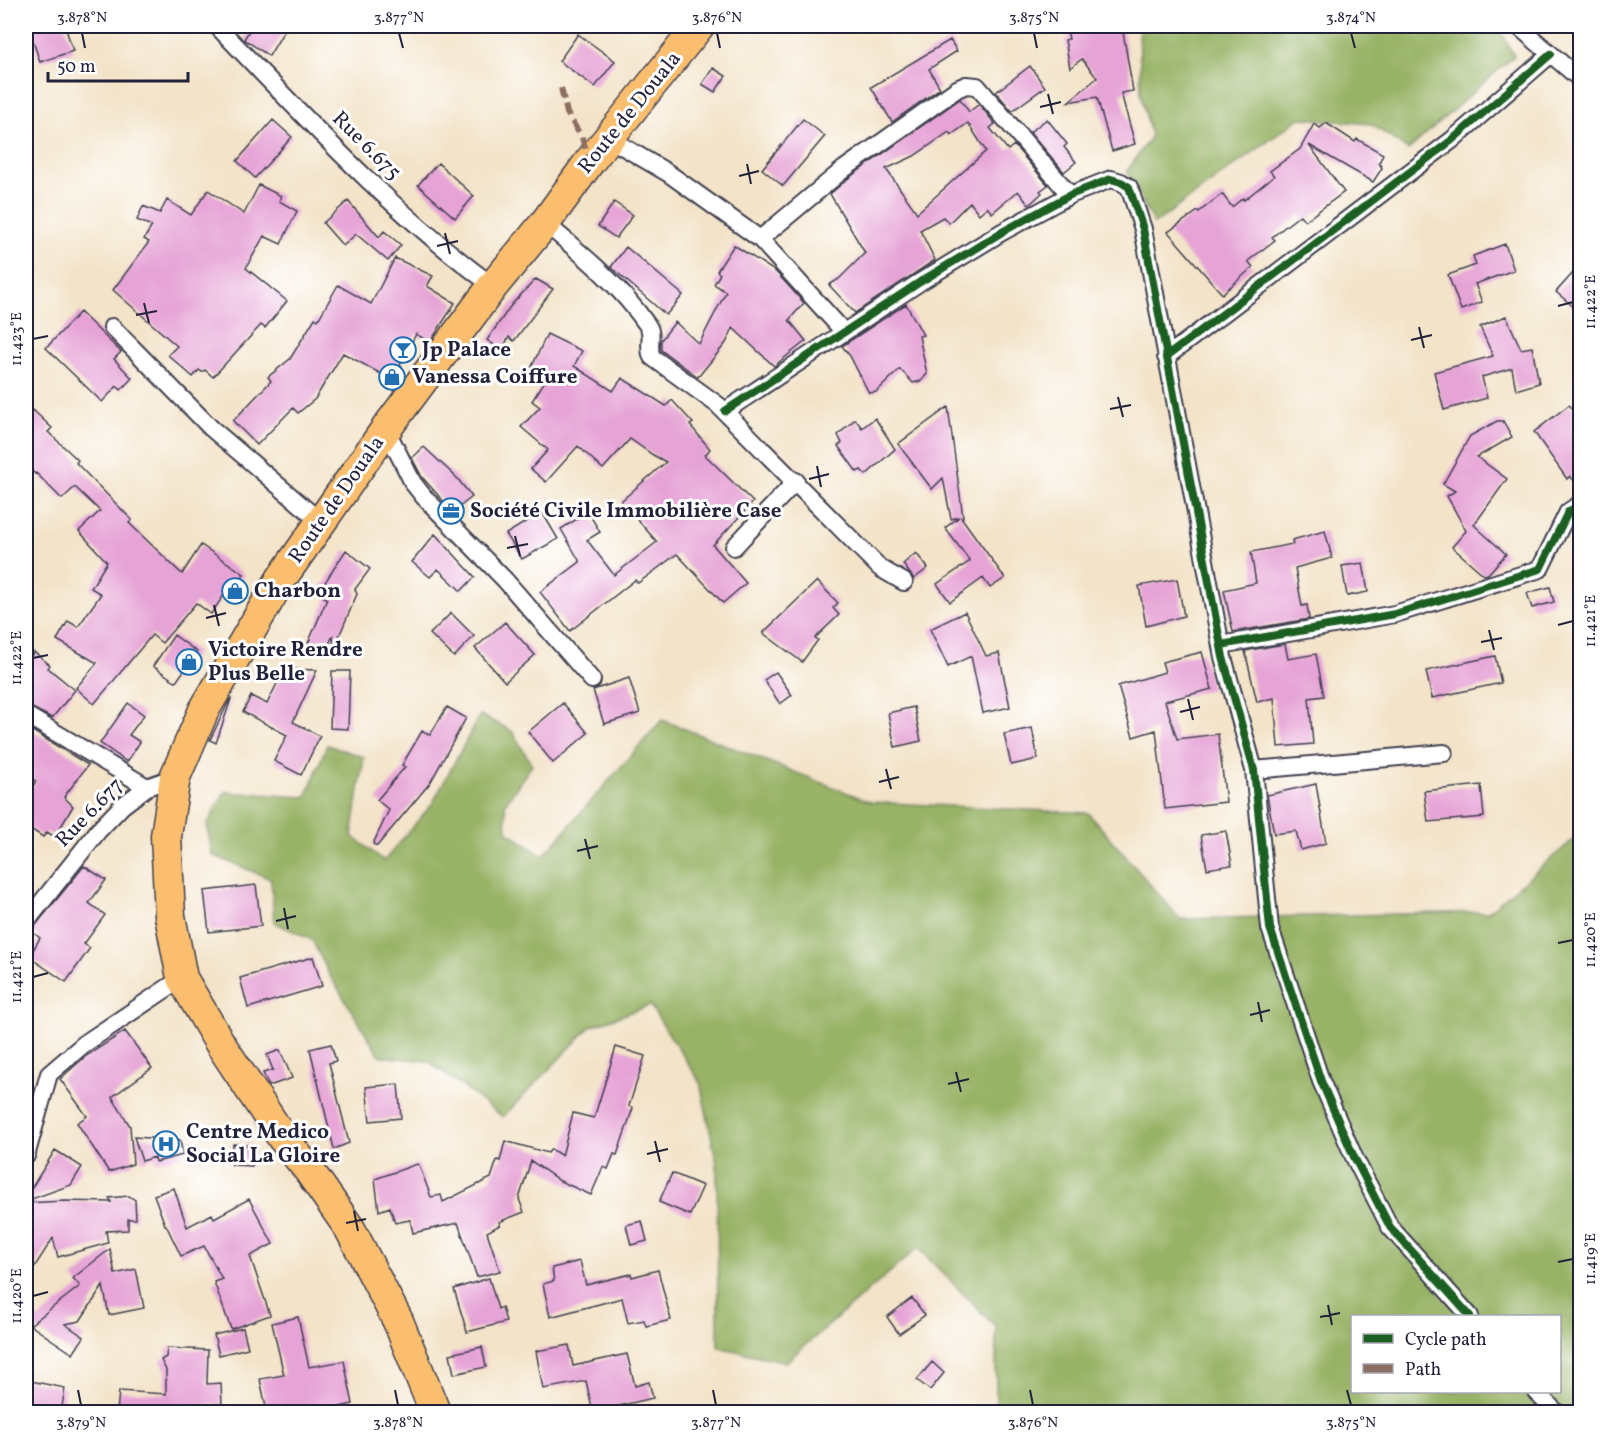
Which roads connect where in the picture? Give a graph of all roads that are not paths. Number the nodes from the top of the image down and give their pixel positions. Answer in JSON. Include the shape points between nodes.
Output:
{"nodes":[{"id":1,"x":217,"y":26,"type":"edge"},
{"id":2,"x":699,"y":26,"type":"edge"},
{"id":3,"x":1518,"y":26,"type":"edge"},
{"id":4,"x":1551,"y":54,"type":"junction"},
{"id":5,"x":1581,"y":79,"type":"edge"},
{"id":6,"x":610,"y":139,"type":"junction"},
{"id":7,"x":1070,"y":195,"type":"junction"},
{"id":8,"x":544,"y":223,"type":"junction"},
{"id":9,"x":760,"y":239,"type":"junction"},
{"id":10,"x":493,"y":286,"type":"junction"},
{"id":11,"x":112,"y":327,"type":"dead end"},
{"id":12,"x":844,"y":332,"type":"junction"},
{"id":13,"x":1166,"y":357,"type":"junction"},
{"id":14,"x":725,"y":411,"type":"junction"},
{"id":15,"x":386,"y":429,"type":"junction"},
{"id":16,"x":796,"y":481,"type":"junction"},
{"id":17,"x":1581,"y":504,"type":"edge"},
{"id":18,"x":321,"y":522,"type":"junction"},
{"id":19,"x":734,"y":547,"type":"dead end"},
{"id":20,"x":904,"y":582,"type":"dead end"},
{"id":21,"x":1221,"y":645,"type":"junction"},
{"id":22,"x":592,"y":680,"type":"dead end"},
{"id":23,"x":26,"y":715,"type":"edge"},
{"id":24,"x":1444,"y":753,"type":"dead end"},
{"id":25,"x":1254,"y":770,"type":"junction"},
{"id":26,"x":176,"y":777,"type":"junction"},
{"id":27,"x":147,"y":787,"type":"junction"},
{"id":28,"x":26,"y":922,"type":"edge"},
{"id":29,"x":182,"y":978,"type":"junction"},
{"id":30,"x":26,"y":1156,"type":"edge"},
{"id":31,"x":1468,"y":1315,"type":"edge"},
{"id":32,"x":1537,"y":1393,"type":"edge"},
{"id":33,"x":435,"y":1413,"type":"edge"},
{"id":34,"x":1556,"y":1413,"type":"edge"}],
"edges":[{"from":1,"to":10,"type":"street","name":"Rue 6.675","via":[[374,187],[425,234]]},
{"from":2,"to":6,"type":"highway","name":"Route de Douala"},
{"from":3,"to":4,"type":"street"},
{"from":4,"to":5,"type":"street"},
{"from":4,"to":13,"type":"street","via":[[1452,141]]},
{"from":6,"to":8,"type":"highway","name":"Route de Douala"},
{"from":6,"to":9,"type":"street","via":[[668,173]]},
{"from":7,"to":9,"type":"street","via":[[977,86],[966,85],[844,169]]},
{"from":7,"to":12,"type":"street","via":[[991,238]]},
{"from":7,"to":13,"type":"street","via":[[1111,179],[1129,188],[1143,229]]},
{"from":8,"to":10,"type":"highway","name":"Route de Douala"},
{"from":8,"to":14,"type":"street","via":[[594,264],[649,328],[652,357]]},
{"from":9,"to":12,"type":"street"},
{"from":10,"to":15,"type":"highway","name":"Route de Douala"},
{"from":11,"to":18,"type":"street","via":[[211,428]]},
{"from":12,"to":14,"type":"street"},
{"from":13,"to":21,"type":"street"},
{"from":14,"to":16,"type":"street"},
{"from":15,"to":18,"type":"highway","name":"Route de Douala"},
{"from":15,"to":22,"type":"street","via":[[424,497],[505,580]]},
{"from":16,"to":19,"type":"street"},
{"from":16,"to":20,"type":"street","via":[[880,568]]},
{"from":17,"to":21,"type":"street","via":[[1568,512],[1540,568],[1395,614]]},
{"from":18,"to":26,"type":"highway","name":"Route de Douala","via":[[281,579],[204,710]]},
{"from":21,"to":25,"type":"street"},
{"from":23,"to":27,"type":"street"},
{"from":24,"to":25,"type":"street"},
{"from":25,"to":31,"type":"street","via":[[1270,928],[1321,1081],[1390,1227]]},
{"from":26,"to":27,"type":"street","name":"Rue 6.677"},
{"from":26,"to":29,"type":"highway","name":"Route de Douala","via":[[166,836],[170,916]]},
{"from":27,"to":28,"type":"street","name":"Rue 6.677","via":[[98,831]]},
{"from":29,"to":30,"type":"street","via":[[84,1044],[49,1074]]},
{"from":29,"to":33,"type":"highway","name":"Route de Douala","via":[[282,1137],[350,1229],[398,1321]]},
{"from":32,"to":34,"type":"street"}]}
